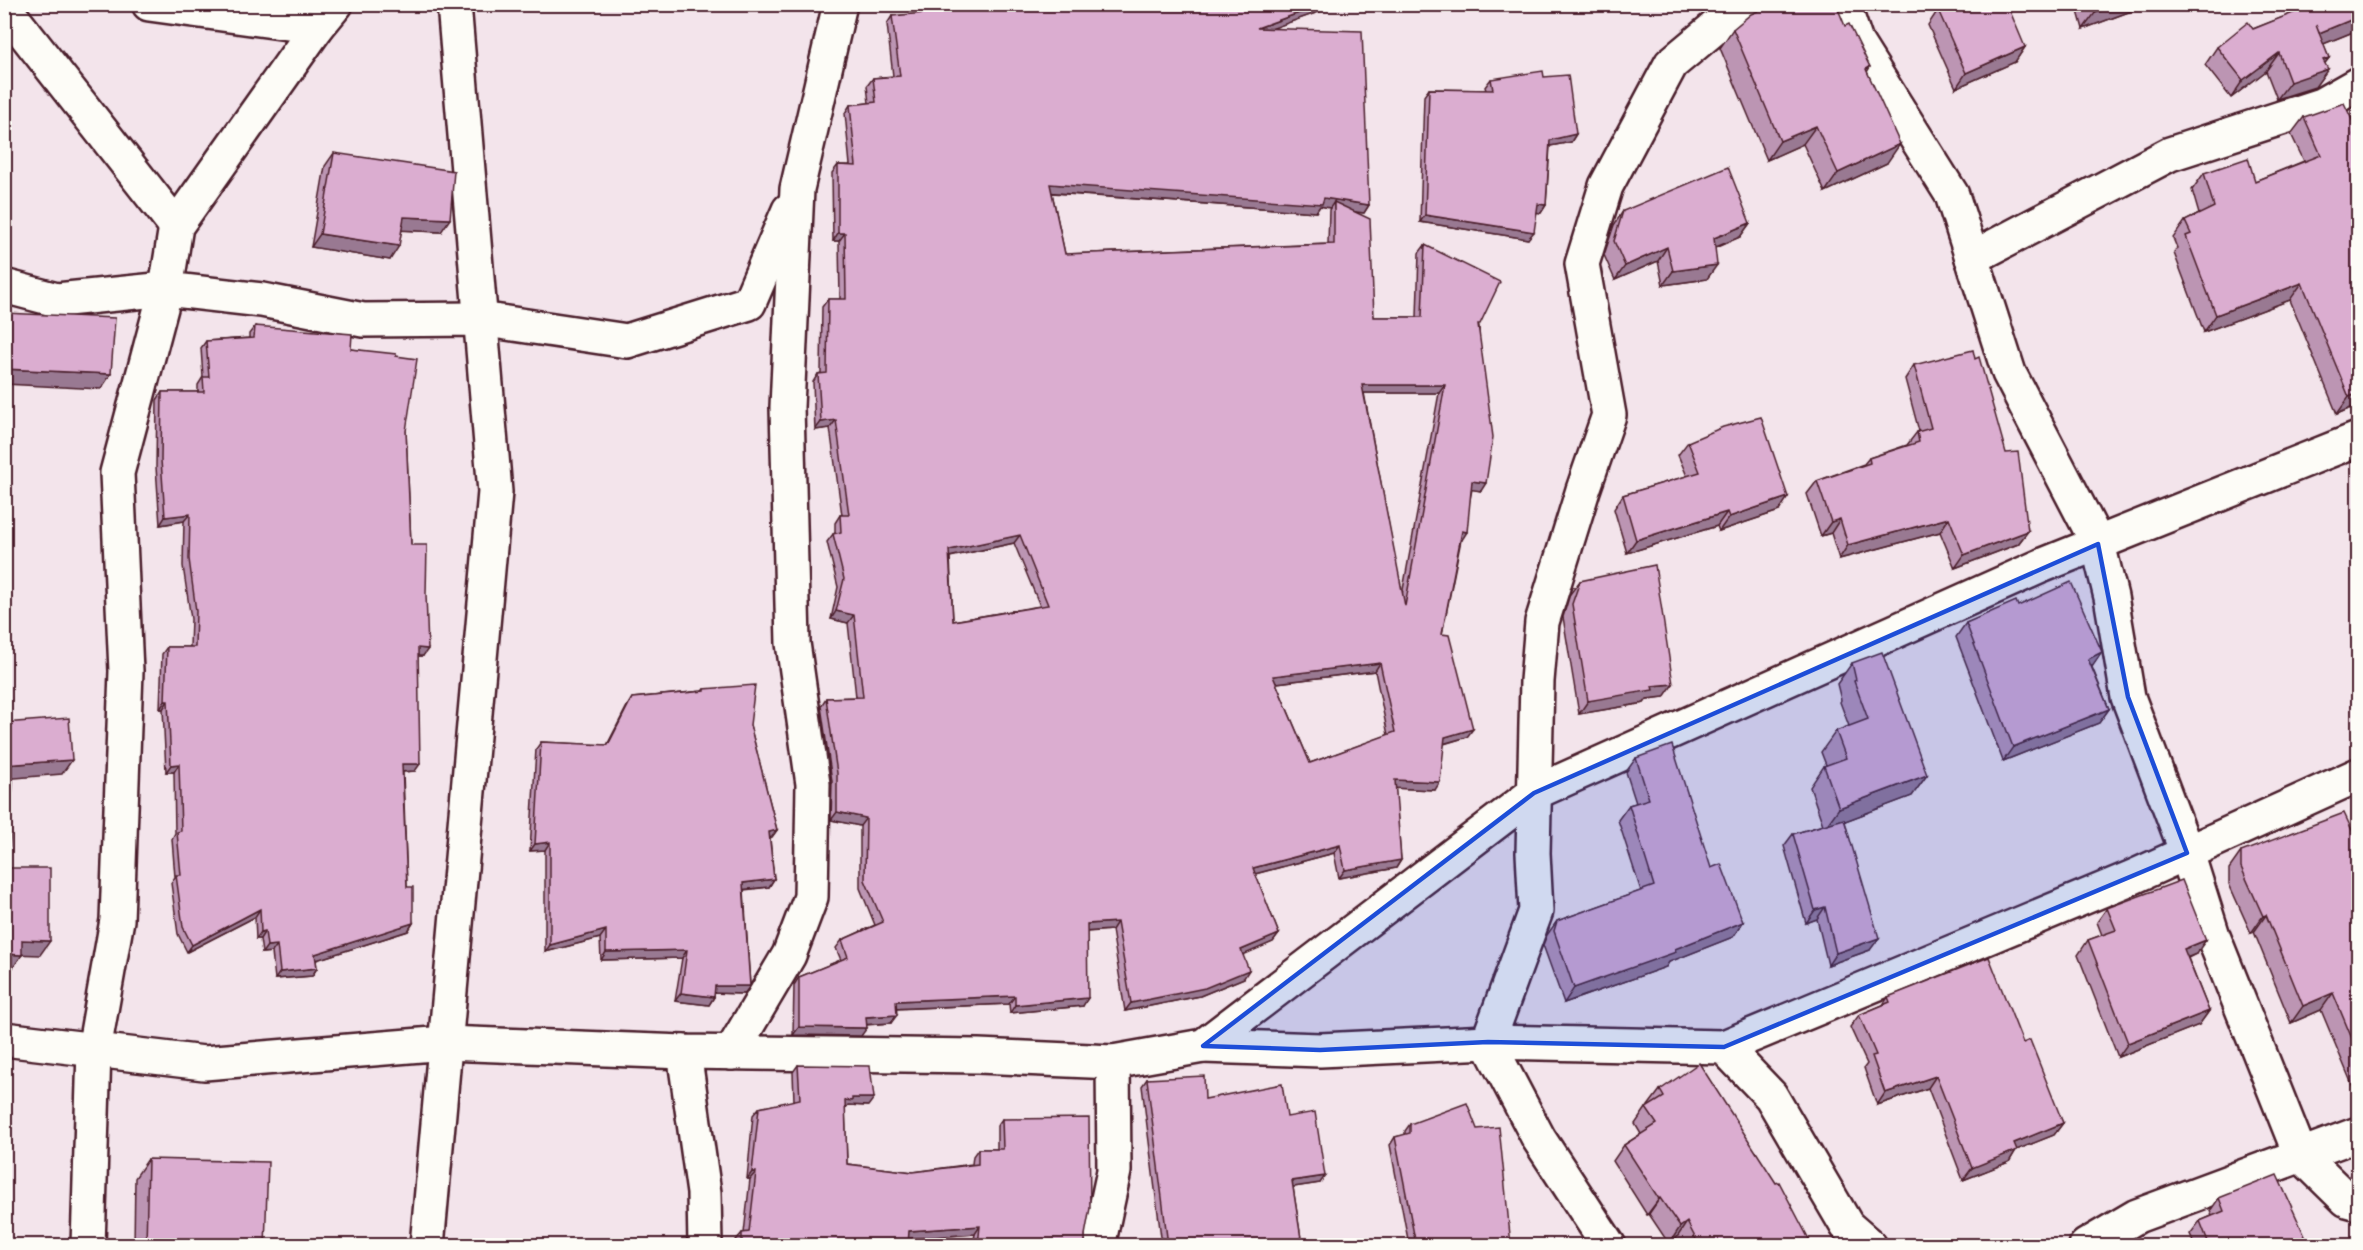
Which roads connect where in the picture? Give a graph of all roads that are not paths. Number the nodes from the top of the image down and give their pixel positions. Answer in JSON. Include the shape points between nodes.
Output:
{"nodes":[{"id":1,"x":149,"y":4,"type":"edge"},
{"id":2,"x":454,"y":4,"type":"edge"},
{"id":3,"x":840,"y":4,"type":"edge"},
{"id":4,"x":1743,"y":4,"type":"edge"},
{"id":5,"x":1843,"y":4,"type":"edge"},
{"id":6,"x":4,"y":7,"type":"edge"},
{"id":7,"x":327,"y":16,"type":"edge"},
{"id":8,"x":2358,"y":84,"type":"edge"},
{"id":9,"x":797,"y":189,"type":"junction"},
{"id":10,"x":176,"y":226,"type":"junction"},
{"id":11,"x":1972,"y":258,"type":"junction"},
{"id":12,"x":4,"y":286,"type":"edge"},
{"id":13,"x":166,"y":288,"type":"junction"},
{"id":14,"x":480,"y":319,"type":"junction"},
{"id":15,"x":2358,"y":439,"type":"edge"},
{"id":16,"x":2098,"y":544,"type":"junction"},
{"id":17,"x":2358,"y":775,"type":"edge"},
{"id":18,"x":1534,"y":793,"type":"junction"},
{"id":19,"x":2187,"y":853,"type":"junction"},
{"id":20,"x":4,"y":1039,"type":"edge"},
{"id":21,"x":1488,"y":1042,"type":"junction"},
{"id":22,"x":445,"y":1043,"type":"junction"},
{"id":23,"x":1203,"y":1046,"type":"junction"},
{"id":24,"x":1724,"y":1047,"type":"junction"},
{"id":25,"x":94,"y":1050,"type":"junction"},
{"id":26,"x":684,"y":1052,"type":"junction"},
{"id":27,"x":731,"y":1053,"type":"junction"},
{"id":28,"x":1113,"y":1062,"type":"junction"},
{"id":29,"x":2358,"y":1134,"type":"edge"},
{"id":30,"x":2300,"y":1154,"type":"junction"},
{"id":31,"x":2358,"y":1203,"type":"edge"},
{"id":32,"x":88,"y":1245,"type":"edge"},
{"id":33,"x":427,"y":1245,"type":"edge"},
{"id":34,"x":705,"y":1245,"type":"edge"},
{"id":35,"x":1098,"y":1245,"type":"edge"},
{"id":36,"x":1609,"y":1245,"type":"edge"},
{"id":37,"x":1870,"y":1245,"type":"edge"},
{"id":38,"x":2086,"y":1245,"type":"edge"}],
"edges":[{"from":1,"to":7,"type":"street"},
{"from":2,"to":14,"type":"street"},
{"from":3,"to":9,"type":"street"},
{"from":4,"to":18,"type":"street","via":[[1671,64],[1606,186],[1582,264],[1609,415],[1542,622]]},
{"from":5,"to":11,"type":"street","via":[[1856,42],[1952,195]]},
{"from":6,"to":10,"type":"street"},
{"from":7,"to":10,"type":"street"},
{"from":8,"to":11,"type":"street","via":[[2321,105],[2170,154]]},
{"from":9,"to":14,"type":"street","via":[[749,303],[627,341]]},
{"from":9,"to":27,"type":"street","via":[[787,407],[793,643],[813,784],[811,897],[789,956]]},
{"from":10,"to":13,"type":"street"},
{"from":11,"to":16,"type":"street","via":[[2009,373]]},
{"from":12,"to":13,"type":"street","via":[[57,300]]},
{"from":13,"to":14,"type":"street","via":[[262,300],[363,320]]},
{"from":13,"to":25,"type":"street","via":[[117,473],[126,671],[117,920]]},
{"from":14,"to":22,"type":"street","via":[[495,492]]},
{"from":15,"to":16,"type":"street"},
{"from":16,"to":18,"type":"street"},
{"from":16,"to":19,"type":"street","via":[[2128,697]]},
{"from":17,"to":19,"type":"street"},
{"from":18,"to":21,"type":"street","via":[[1536,911]]},
{"from":18,"to":23,"type":"street"},
{"from":19,"to":24,"type":"street"},
{"from":19,"to":30,"type":"street","via":[[2213,936]]},
{"from":20,"to":25,"type":"street"},
{"from":21,"to":23,"type":"street","via":[[1320,1050]]},
{"from":21,"to":24,"type":"street"},
{"from":21,"to":36,"type":"street","via":[[1539,1139]]},
{"from":22,"to":25,"type":"street","via":[[204,1063]]},
{"from":22,"to":26,"type":"street"},
{"from":22,"to":33,"type":"street"},
{"from":23,"to":28,"type":"street"},
{"from":24,"to":37,"type":"street","via":[[1771,1096],[1847,1226]]},
{"from":25,"to":32,"type":"street"},
{"from":26,"to":27,"type":"street"},
{"from":26,"to":34,"type":"street","via":[[704,1193]]},
{"from":27,"to":28,"type":"street"},
{"from":28,"to":35,"type":"street","via":[[1114,1171]]},
{"from":29,"to":30,"type":"street"},
{"from":30,"to":31,"type":"street","via":[[2347,1200]]},
{"from":30,"to":38,"type":"street","via":[[2137,1216]]}]}
